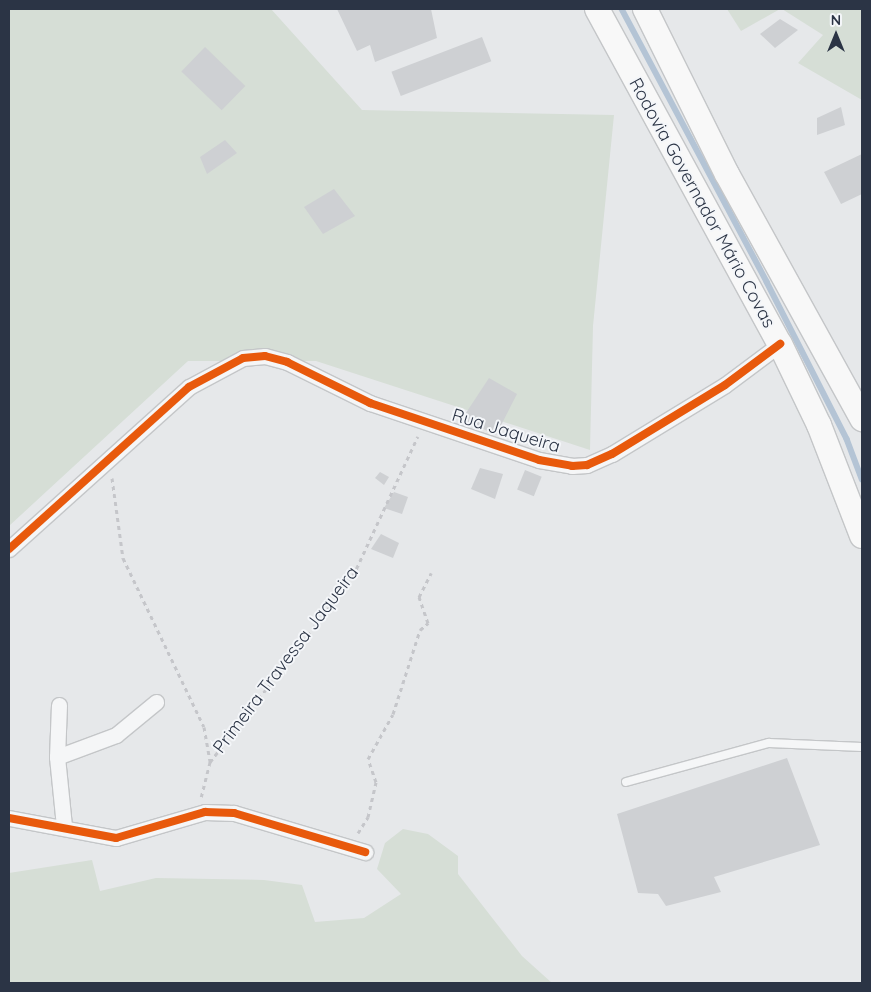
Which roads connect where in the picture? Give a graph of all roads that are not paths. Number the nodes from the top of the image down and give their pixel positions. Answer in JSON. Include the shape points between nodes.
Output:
{"nodes":[{"id":1,"x":597,"y":9,"type":"edge"},
{"id":2,"x":645,"y":9,"type":"edge"},
{"id":3,"x":780,"y":344,"type":"junction"},
{"id":4,"x":862,"y":419,"type":"edge"},
{"id":5,"x":862,"y":536,"type":"edge"},
{"id":6,"x":9,"y":549,"type":"edge"},
{"id":7,"x":156,"y":702,"type":"dead end"},
{"id":8,"x":59,"y":705,"type":"dead end"},
{"id":9,"x":862,"y":747,"type":"edge"},
{"id":10,"x":57,"y":757,"type":"junction"},
{"id":11,"x":626,"y":782,"type":"dead end"},
{"id":12,"x":9,"y":818,"type":"edge"},
{"id":13,"x":64,"y":826,"type":"junction"},
{"id":14,"x":365,"y":852,"type":"dead end"}],
"edges":[{"from":1,"to":3,"type":"highway","name":"Rodovia Governador Mário Covas"},
{"from":2,"to":4,"type":"highway","name":"Rodovia Governador Mário Covas","via":[[727,174]]},
{"from":3,"to":5,"type":"highway","name":"Rodovia Governador Mário Covas","via":[[819,425]]},
{"from":3,"to":6,"type":"street","name":"Rua Jaqueira","via":[[717,390],[587,465],[539,460],[370,403],[287,362],[252,355],[189,387]]},
{"from":7,"to":10,"type":"street","via":[[116,735]]},
{"from":8,"to":10,"type":"street"},
{"from":9,"to":11,"type":"lane","via":[[770,743]]},
{"from":10,"to":13,"type":"street"},
{"from":12,"to":13,"type":"street"},
{"from":13,"to":14,"type":"street","via":[[85,835],[116,838],[197,815],[234,813]]}]}
